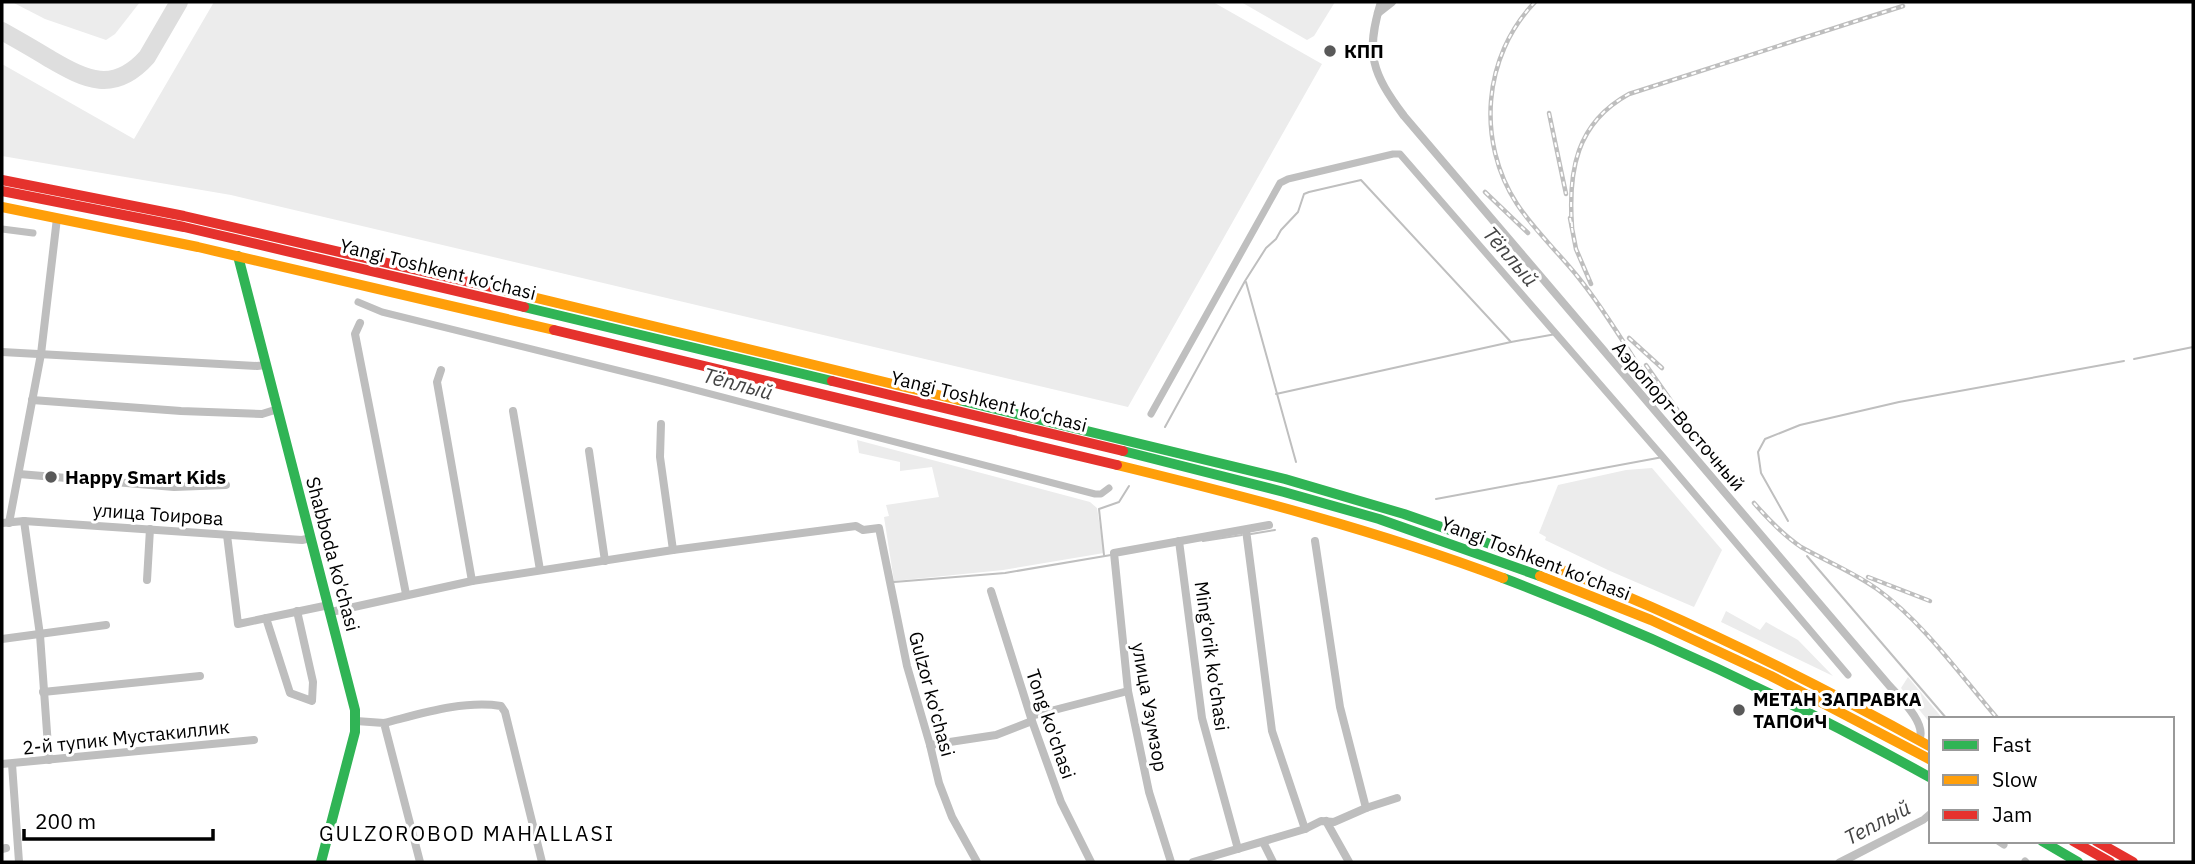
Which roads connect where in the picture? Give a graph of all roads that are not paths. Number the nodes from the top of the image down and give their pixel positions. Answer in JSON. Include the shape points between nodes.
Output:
{"nodes":[{"id":1,"x":1381,"y":2,"type":"edge"},
{"id":2,"x":1392,"y":2,"type":"edge"},
{"id":3,"x":1377,"y":13,"type":"junction"},
{"id":4,"x":2,"y":180,"type":"edge"},
{"id":5,"x":2,"y":191,"type":"edge"},
{"id":6,"x":2,"y":207,"type":"edge"},
{"id":7,"x":57,"y":218,"type":"junction"},
{"id":8,"x":238,"y":256,"type":"junction"},
{"id":9,"x":360,"y":323,"type":"dead end"},
{"id":10,"x":2,"y":352,"type":"edge"},
{"id":11,"x":41,"y":354,"type":"junction"},
{"id":12,"x":266,"y":365,"type":"junction"},
{"id":13,"x":440,"y":370,"type":"dead end"},
{"id":14,"x":32,"y":400,"type":"junction"},
{"id":15,"x":278,"y":409,"type":"junction"},
{"id":16,"x":513,"y":411,"type":"dead end"},
{"id":17,"x":662,"y":424,"type":"dead end"},
{"id":18,"x":589,"y":452,"type":"dead end"},
{"id":19,"x":19,"y":474,"type":"junction"},
{"id":20,"x":226,"y":485,"type":"dead end"},
{"id":21,"x":24,"y":521,"type":"junction"},
{"id":22,"x":6,"y":523,"type":"edge"},
{"id":23,"x":1269,"y":525,"type":"dead end"},
{"id":24,"x":150,"y":529,"type":"junction"},
{"id":25,"x":1246,"y":533,"type":"junction"},
{"id":26,"x":227,"y":536,"type":"junction"},
{"id":27,"x":311,"y":538,"type":"junction"},
{"id":28,"x":1315,"y":541,"type":"dead end"},
{"id":29,"x":1180,"y":544,"type":"junction"},
{"id":30,"x":673,"y":550,"type":"junction"},
{"id":31,"x":605,"y":561,"type":"junction"},
{"id":32,"x":540,"y":570,"type":"junction"},
{"id":33,"x":146,"y":580,"type":"dead end"},
{"id":34,"x":472,"y":581,"type":"junction"},
{"id":35,"x":991,"y":591,"type":"dead end"},
{"id":36,"x":406,"y":594,"type":"junction"},
{"id":37,"x":330,"y":609,"type":"junction"},
{"id":38,"x":297,"y":611,"type":"junction"},
{"id":39,"x":266,"y":618,"type":"junction"},
{"id":40,"x":106,"y":625,"type":"dead end"},
{"id":41,"x":40,"y":635,"type":"junction"},
{"id":42,"x":2,"y":639,"type":"edge"},
{"id":43,"x":200,"y":676,"type":"dead end"},
{"id":44,"x":1128,"y":691,"type":"junction"},
{"id":45,"x":43,"y":692,"type":"junction"},
{"id":46,"x":1032,"y":719,"type":"junction"},
{"id":47,"x":356,"y":721,"type":"junction"},
{"id":48,"x":384,"y":723,"type":"junction"},
{"id":49,"x":254,"y":740,"type":"dead end"},
{"id":50,"x":1919,"y":740,"type":"junction"},
{"id":51,"x":930,"y":745,"type":"junction"},
{"id":52,"x":1929,"y":746,"type":"edge"},
{"id":53,"x":1929,"y":759,"type":"edge"},
{"id":54,"x":49,"y":760,"type":"junction"},
{"id":55,"x":2,"y":764,"type":"edge"},
{"id":56,"x":12,"y":764,"type":"junction"},
{"id":57,"x":1929,"y":777,"type":"edge"},
{"id":58,"x":1397,"y":798,"type":"dead end"},
{"id":59,"x":1366,"y":808,"type":"junction"},
{"id":60,"x":1326,"y":821,"type":"junction"},
{"id":61,"x":1305,"y":829,"type":"junction"},
{"id":62,"x":1263,"y":842,"type":"junction"},
{"id":63,"x":2045,"y":843,"type":"edge"},
{"id":64,"x":2077,"y":843,"type":"edge"},
{"id":65,"x":2100,"y":843,"type":"edge"},
{"id":66,"x":1238,"y":849,"type":"junction"},
{"id":67,"x":19,"y":862,"type":"edge"},
{"id":68,"x":321,"y":862,"type":"edge"},
{"id":69,"x":420,"y":862,"type":"edge"},
{"id":70,"x":542,"y":862,"type":"edge"},
{"id":71,"x":977,"y":862,"type":"edge"},
{"id":72,"x":1091,"y":862,"type":"edge"},
{"id":73,"x":1171,"y":862,"type":"edge"},
{"id":74,"x":1193,"y":862,"type":"edge"},
{"id":75,"x":1273,"y":862,"type":"edge"},
{"id":76,"x":1349,"y":862,"type":"edge"},
{"id":77,"x":2078,"y":862,"type":"edge"},
{"id":78,"x":2110,"y":862,"type":"edge"},
{"id":79,"x":2133,"y":862,"type":"edge"}],
"edges":[{"from":1,"to":3,"type":"street","name":"Аэропорт-Восточный"},
{"from":2,"to":3,"type":"street"},
{"from":3,"to":50,"type":"street","name":"Аэропорт-Восточный","via":[[1371,45],[1386,92],[1894,692],[1918,722]]},
{"from":4,"to":50,"type":"main road","name":"Yangi Toshkent ko‘chasi","via":[[420,270],[1350,498],[1501,547],[1634,600],[1776,665]]},
{"from":5,"to":53,"type":"main road","name":"Yangi Toshkent ko‘chasi","via":[[300,253],[1136,454],[1354,512],[1495,559],[1651,620],[1761,671]]},
{"from":6,"to":7,"type":"main road"},
{"from":7,"to":8,"type":"main road"},
{"from":7,"to":11,"type":"street"},
{"from":8,"to":12,"type":"main road","name":"Shabboda ko'chasi"},
{"from":8,"to":57,"type":"main road","via":[[1081,456],[1366,531],[1654,639],[1773,694]]},
{"from":9,"to":36,"type":"street","via":[[355,334]]},
{"from":10,"to":11,"type":"street"},
{"from":11,"to":12,"type":"street"},
{"from":11,"to":14,"type":"street"},
{"from":12,"to":15,"type":"main road","name":"Shabboda ko'chasi"},
{"from":13,"to":34,"type":"street","via":[[437,382]]},
{"from":14,"to":15,"type":"street","via":[[195,412],[262,414]]},
{"from":14,"to":19,"type":"street"},
{"from":15,"to":27,"type":"main road","name":"Shabboda ko'chasi"},
{"from":16,"to":32,"type":"street"},
{"from":17,"to":30,"type":"street","via":[[660,457]]},
{"from":18,"to":31,"type":"street"},
{"from":19,"to":20,"type":"street","via":[[174,487]]},
{"from":19,"to":22,"type":"street"},
{"from":21,"to":22,"type":"street","name":"улица Тоирова"},
{"from":21,"to":24,"type":"street","name":"улица Тоирова"},
{"from":21,"to":41,"type":"street"},
{"from":23,"to":25,"type":"street"},
{"from":24,"to":26,"type":"street","name":"улица Тоирова"},
{"from":24,"to":33,"type":"street"},
{"from":25,"to":29,"type":"street"},
{"from":25,"to":61,"type":"street","via":[[1272,731]]},
{"from":26,"to":27,"type":"street","name":"улица Тоирова"},
{"from":26,"to":39,"type":"street","via":[[238,624]]},
{"from":27,"to":37,"type":"main road","name":"Shabboda ko'chasi"},
{"from":28,"to":59,"type":"street","via":[[1340,707]]},
{"from":29,"to":44,"type":"street","name":"улица Узумзор","via":[[1114,556]]},
{"from":29,"to":66,"type":"street","name":"Ming'orik ko'chasi","via":[[1202,718]]},
{"from":30,"to":31,"type":"street"},
{"from":30,"to":51,"type":"street","name":"Gulzor ko'chasi","via":[[856,526],[878,528],[907,666]]},
{"from":31,"to":32,"type":"street"},
{"from":32,"to":34,"type":"street"},
{"from":34,"to":36,"type":"street"},
{"from":35,"to":46,"type":"street","name":"Tong ko'chasi"},
{"from":36,"to":37,"type":"street"},
{"from":37,"to":38,"type":"street"},
{"from":37,"to":47,"type":"main road","name":"Shabboda ko'chasi"},
{"from":38,"to":39,"type":"street"},
{"from":38,"to":39,"type":"street","via":[[313,701],[290,693]]},
{"from":40,"to":41,"type":"street"},
{"from":41,"to":42,"type":"street"},
{"from":41,"to":45,"type":"street"},
{"from":43,"to":45,"type":"street"},
{"from":44,"to":46,"type":"street"},
{"from":44,"to":73,"type":"street","name":"улица Узумзор","via":[[1149,792]]},
{"from":45,"to":54,"type":"street"},
{"from":46,"to":51,"type":"street","via":[[996,735]]},
{"from":46,"to":72,"type":"street","name":"Tong ko'chasi","via":[[1061,802]]},
{"from":47,"to":48,"type":"street"},
{"from":47,"to":68,"type":"main road","name":"Shabboda ko'chasi"},
{"from":48,"to":69,"type":"street"},
{"from":48,"to":70,"type":"street","via":[[460,707],[500,706]]},
{"from":49,"to":54,"type":"street","name":"2-й тупик Мустакиллик"},
{"from":50,"to":52,"type":"main road","name":"Yangi Toshkent ko‘chasi"},
{"from":51,"to":71,"type":"street","name":"Gulzor ko'chasi","via":[[946,801]]},
{"from":54,"to":56,"type":"street","name":"2-й тупик Мустакиллик"},
{"from":55,"to":56,"type":"street","name":"2-й тупик Мустакиллик"},
{"from":56,"to":67,"type":"street"},
{"from":58,"to":59,"type":"street"},
{"from":59,"to":60,"type":"street"},
{"from":60,"to":61,"type":"street"},
{"from":60,"to":76,"type":"street"},
{"from":61,"to":62,"type":"street"},
{"from":62,"to":66,"type":"street"},
{"from":62,"to":75,"type":"street"},
{"from":63,"to":77,"type":"main road"},
{"from":64,"to":78,"type":"main road"},
{"from":65,"to":79,"type":"main road"},
{"from":66,"to":74,"type":"street"}]}
